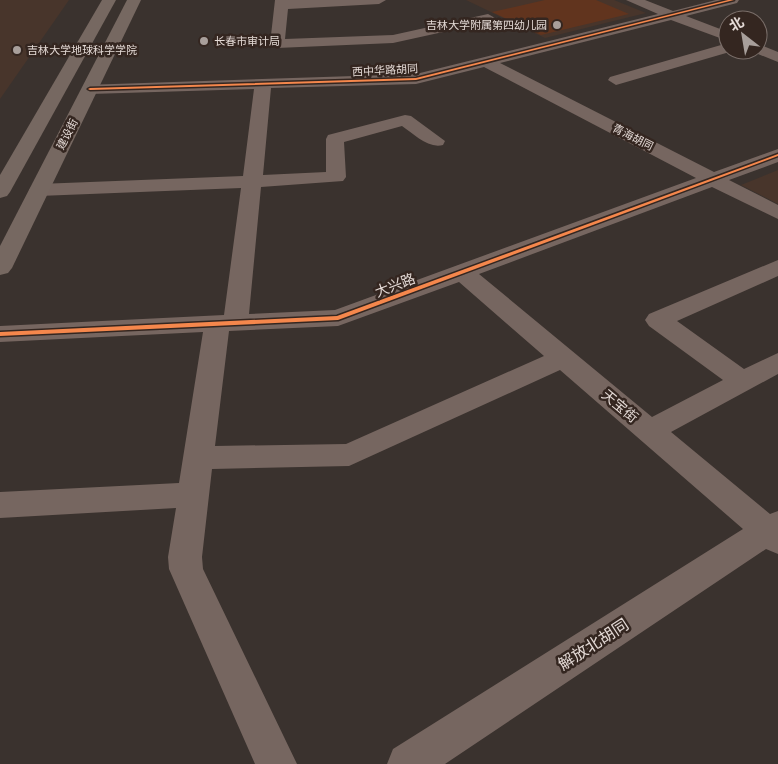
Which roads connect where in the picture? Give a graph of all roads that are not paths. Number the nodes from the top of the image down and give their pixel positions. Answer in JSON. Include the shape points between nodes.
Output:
{"nodes":[{"id":1,"x":109,"y":0,"type":"edge"},
{"id":2,"x":134,"y":0,"type":"edge"},
{"id":3,"x":379,"y":0,"type":"edge"},
{"id":4,"x":633,"y":0,"type":"edge"},
{"id":5,"x":732,"y":0,"type":"edge"},
{"id":6,"x":282,"y":2,"type":"edge"},
{"id":7,"x":672,"y":15,"type":"junction"},
{"id":8,"x":488,"y":18,"type":"dead end"},
{"id":9,"x":718,"y":33,"type":"edge"},
{"id":10,"x":718,"y":51,"type":"edge"},
{"id":11,"x":487,"y":62,"type":"junction"},
{"id":12,"x":616,"y":80,"type":"dead end"},
{"id":13,"x":263,"y":84,"type":"junction"},
{"id":14,"x":90,"y":89,"type":"junction"},
{"id":15,"x":436,"y":141,"type":"dead end"},
{"id":16,"x":778,"y":155,"type":"edge"},
{"id":17,"x":714,"y":179,"type":"junction"},
{"id":18,"x":252,"y":182,"type":"junction"},
{"id":19,"x":39,"y":190,"type":"junction"},
{"id":20,"x":0,"y":192,"type":"edge"},
{"id":21,"x":778,"y":214,"type":"edge"},
{"id":22,"x":778,"y":267,"type":"edge"},
{"id":23,"x":0,"y":268,"type":"edge"},
{"id":24,"x":463,"y":273,"type":"junction"},
{"id":25,"x":226,"y":324,"type":"junction"},
{"id":26,"x":0,"y":334,"type":"edge"},
{"id":27,"x":563,"y":358,"type":"junction"},
{"id":28,"x":778,"y":362,"type":"edge"},
{"id":29,"x":743,"y":381,"type":"junction"},
{"id":30,"x":649,"y":430,"type":"junction"},
{"id":31,"x":199,"y":458,"type":"junction"},
{"id":32,"x":194,"y":496,"type":"junction"},
{"id":33,"x":0,"y":506,"type":"edge"},
{"id":34,"x":775,"y":532,"type":"edge"},
{"id":35,"x":276,"y":764,"type":"edge"},
{"id":36,"x":408,"y":764,"type":"edge"}],
"edges":[{"from":1,"to":20,"type":"main road"},
{"from":2,"to":14,"type":"main road","name":"建设街"},
{"from":3,"to":6,"type":"street"},
{"from":4,"to":7,"type":"street"},
{"from":5,"to":7,"type":"street","name":"西中华路胡同"},
{"from":6,"to":8,"type":"street","via":[[277,44],[392,39]]},
{"from":7,"to":9,"type":"street"},
{"from":7,"to":11,"type":"street","name":"西中华路胡同"},
{"from":10,"to":12,"type":"street"},
{"from":11,"to":13,"type":"street","name":"西中华路胡同","via":[[416,79]]},
{"from":11,"to":17,"type":"street","name":"青海胡同"},
{"from":13,"to":14,"type":"street","name":"西中华路胡同"},
{"from":13,"to":18,"type":"street"},
{"from":14,"to":19,"type":"main road","name":"建设街"},
{"from":15,"to":18,"type":"street","via":[[405,120],[335,139],[336,177]]},
{"from":16,"to":17,"type":"street","name":"大兴路"},
{"from":17,"to":21,"type":"street","name":"青海胡同"},
{"from":17,"to":24,"type":"street","name":"大兴路"},
{"from":18,"to":19,"type":"street"},
{"from":18,"to":25,"type":"street"},
{"from":19,"to":23,"type":"main road","name":"建设街"},
{"from":22,"to":29,"type":"street","via":[[658,320]]},
{"from":24,"to":25,"type":"street","name":"大兴路","via":[[338,318]]},
{"from":24,"to":27,"type":"street","name":"天宝街"},
{"from":25,"to":26,"type":"street","name":"大兴路"},
{"from":25,"to":31,"type":"street"},
{"from":27,"to":30,"type":"street","name":"天宝街"},
{"from":27,"to":31,"type":"street","via":[[349,455]]},
{"from":28,"to":29,"type":"street"},
{"from":29,"to":30,"type":"street"},
{"from":30,"to":34,"type":"street","name":"天宝街"},
{"from":31,"to":32,"type":"street"},
{"from":32,"to":33,"type":"street"},
{"from":32,"to":35,"type":"street","via":[[186,569]]},
{"from":34,"to":36,"type":"street","name":"解放北胡同"}]}
